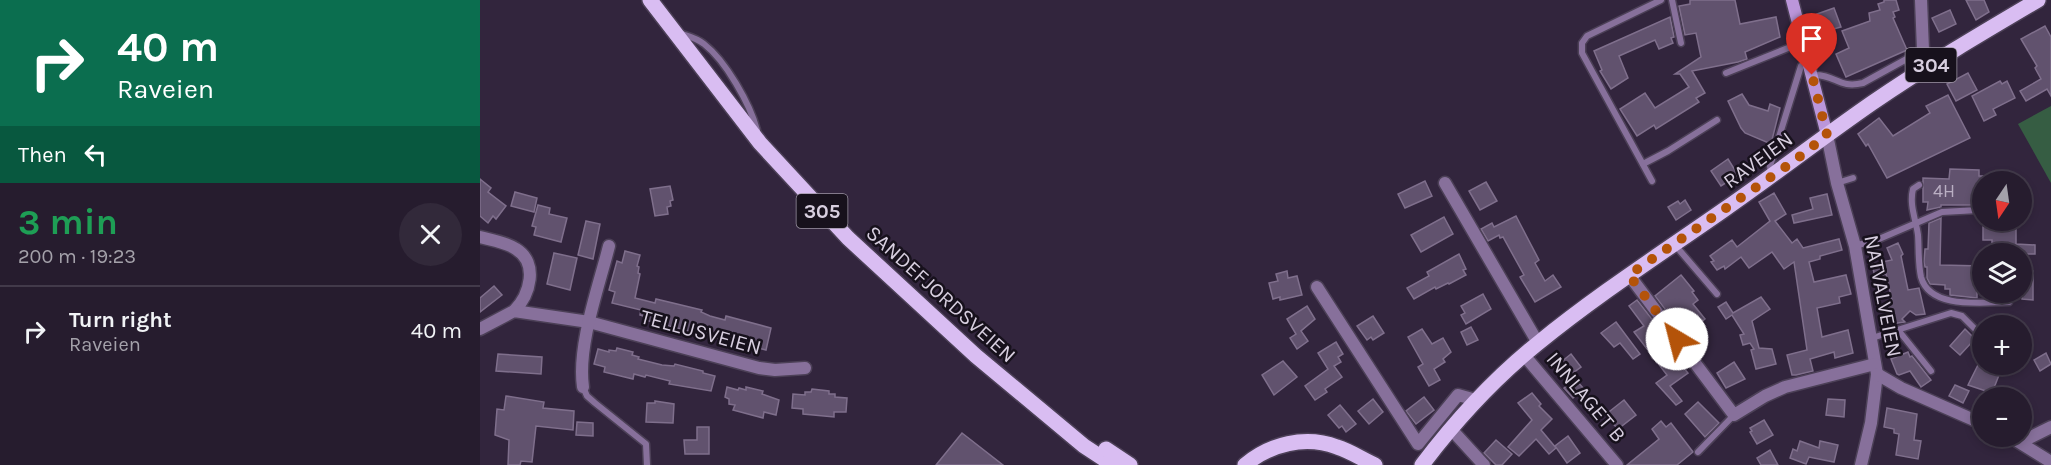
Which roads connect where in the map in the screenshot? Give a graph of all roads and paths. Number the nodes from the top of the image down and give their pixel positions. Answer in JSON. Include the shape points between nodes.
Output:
{"nodes":[{"id":1,"x":650,"y":0,"type":"edge"},
{"id":2,"x":1660,"y":0,"type":"edge"},
{"id":3,"x":1672,"y":0,"type":"edge"},
{"id":4,"x":1792,"y":0,"type":"edge"},
{"id":5,"x":1922,"y":0,"type":"edge"},
{"id":6,"x":2038,"y":0,"type":"edge"},
{"id":7,"x":1803,"y":42,"type":"junction"},
{"id":8,"x":1681,"y":43,"type":"dead end"},
{"id":9,"x":1923,"y":50,"type":"junction"},
{"id":10,"x":1808,"y":60,"type":"junction"},
{"id":11,"x":1930,"y":65,"type":"junction"},
{"id":12,"x":1726,"y":73,"type":"dead end"},
{"id":13,"x":1812,"y":75,"type":"junction"},
{"id":14,"x":1717,"y":120,"type":"dead end"},
{"id":15,"x":1827,"y":135,"type":"junction"},
{"id":16,"x":1643,"y":164,"type":"junction"},
{"id":17,"x":1771,"y":177,"type":"junction"},
{"id":18,"x":1853,"y":178,"type":"dead end"},
{"id":19,"x":1652,"y":181,"type":"dead end"},
{"id":20,"x":1445,"y":183,"type":"dead end"},
{"id":21,"x":1837,"y":183,"type":"junction"},
{"id":22,"x":1919,"y":185,"type":"dead end"},
{"id":23,"x":1972,"y":210,"type":"edge"},
{"id":24,"x":1916,"y":222,"type":"junction"},
{"id":25,"x":480,"y":237,"type":"edge"},
{"id":26,"x":1675,"y":245,"type":"junction"},
{"id":27,"x":609,"y":246,"type":"dead end"},
{"id":28,"x":1855,"y":246,"type":"junction"},
{"id":29,"x":1629,"y":275,"type":"junction"},
{"id":30,"x":1317,"y":287,"type":"dead end"},
{"id":31,"x":1716,"y":294,"type":"dead end"},
{"id":32,"x":1972,"y":301,"type":"edge"},
{"id":33,"x":514,"y":311,"type":"junction"},
{"id":34,"x":589,"y":322,"type":"junction"},
{"id":35,"x":1972,"y":325,"type":"edge"},
{"id":36,"x":480,"y":329,"type":"edge"},
{"id":37,"x":1899,"y":331,"type":"junction"},
{"id":38,"x":1872,"y":338,"type":"junction"},
{"id":39,"x":1538,"y":343,"type":"junction"},
{"id":40,"x":1524,"y":355,"type":"junction"},
{"id":41,"x":805,"y":368,"type":"dead end"},
{"id":42,"x":1876,"y":369,"type":"junction"},
{"id":43,"x":1931,"y":371,"type":"dead end"},
{"id":44,"x":583,"y":387,"type":"joint"},
{"id":45,"x":1024,"y":394,"type":"junction"},
{"id":46,"x":1476,"y":400,"type":"junction"},
{"id":47,"x":1734,"y":415,"type":"junction"},
{"id":48,"x":1972,"y":419,"type":"edge"},
{"id":49,"x":2051,"y":427,"type":"edge"},
{"id":50,"x":1451,"y":429,"type":"junction"},
{"id":51,"x":2032,"y":433,"type":"edge"},
{"id":52,"x":2028,"y":447,"type":"edge"},
{"id":53,"x":1698,"y":452,"type":"dead end"},
{"id":54,"x":2051,"y":462,"type":"edge"},
{"id":55,"x":647,"y":465,"type":"edge"},
{"id":56,"x":1113,"y":465,"type":"edge"},
{"id":57,"x":1130,"y":465,"type":"edge"},
{"id":58,"x":1245,"y":465,"type":"edge"},
{"id":59,"x":1258,"y":465,"type":"edge"},
{"id":60,"x":1355,"y":465,"type":"edge"},
{"id":61,"x":1375,"y":465,"type":"edge"},
{"id":62,"x":1422,"y":465,"type":"edge"},
{"id":63,"x":1484,"y":465,"type":"edge"},
{"id":64,"x":1617,"y":465,"type":"edge"},
{"id":65,"x":1861,"y":465,"type":"edge"}],
"edges":[{"from":1,"to":45,"type":"main road","name":"SANDEFJORDSVEIEN","number":"305","via":[[760,143],[848,238],[975,356]]},
{"from":2,"to":16,"type":"lane","via":[[1587,36],[1582,43],[1582,53]]},
{"from":3,"to":8,"type":"lane"},
{"from":4,"to":7,"type":"street"},
{"from":5,"to":9,"type":"street"},
{"from":6,"to":11,"type":"main road","name":"RAVEIEN","number":"304"},
{"from":7,"to":10,"type":"street"},
{"from":7,"to":12,"type":"lane"},
{"from":9,"to":11,"type":"street"},
{"from":9,"to":13,"type":"lane","via":[[1853,86],[1827,75]]},
{"from":10,"to":13,"type":"street"},
{"from":10,"to":17,"type":"lane","via":[[1801,66],[1770,166]]},
{"from":11,"to":15,"type":"main road","name":"RAVEIEN","number":"304"},
{"from":13,"to":15,"type":"street"},
{"from":14,"to":16,"type":"lane"},
{"from":15,"to":17,"type":"main road","name":"RAVEIEN","number":"304"},
{"from":15,"to":21,"type":"street","name":"NATVALVEIEN"},
{"from":16,"to":19,"type":"lane"},
{"from":17,"to":26,"type":"main road","name":"RAVEIEN","number":"304"},
{"from":18,"to":21,"type":"lane"},
{"from":20,"to":39,"type":"street"},
{"from":21,"to":28,"type":"street","name":"NATVALVEIEN"},
{"from":22,"to":24,"type":"lane","via":[[1911,196]]},
{"from":23,"to":24,"type":"lane","via":[[1942,212]]},
{"from":24,"to":28,"type":"lane"},
{"from":24,"to":32,"type":"lane","via":[[1922,280],[1936,295]]},
{"from":25,"to":33,"type":"street","via":[[516,249],[526,258],[529,286],[524,301]]},
{"from":26,"to":29,"type":"main road","name":"RAVEIEN","number":"304"},
{"from":26,"to":31,"type":"lane"},
{"from":27,"to":34,"type":"street"},
{"from":28,"to":38,"type":"street","name":"NATVALVEIEN"},
{"from":29,"to":39,"type":"main road","name":"RAVEIEN","number":"304"},
{"from":29,"to":47,"type":"street"},
{"from":30,"to":46,"type":"street","via":[[1418,444],[1458,395]]},
{"from":33,"to":34,"type":"street","name":"TELLUSVEIEN"},
{"from":33,"to":36,"type":"street"},
{"from":34,"to":41,"type":"street","name":"TELLUSVEIEN","via":[[759,368]]},
{"from":34,"to":44,"type":"street"},
{"from":35,"to":37,"type":"lane","via":[[1957,314]]},
{"from":37,"to":38,"type":"lane"},
{"from":37,"to":43,"type":"lane"},
{"from":38,"to":42,"type":"street","name":"NATVALVEIEN"},
{"from":39,"to":40,"type":"main road","name":"RAVEIEN","number":"304"},
{"from":40,"to":46,"type":"main road","name":"RAVEIEN","number":"304"},
{"from":40,"to":64,"type":"street","name":"INNLAGET B"},
{"from":42,"to":47,"type":"street","via":[[1785,387]]},
{"from":42,"to":48,"type":"street","via":[[1901,388]]},
{"from":42,"to":65,"type":"street","name":"NATVALVEIEN","via":[[1871,423]]},
{"from":44,"to":55,"type":"lane","via":[[587,396],[646,444]]},
{"from":45,"to":56,"type":"main road","name":"SANDEFJORDSVEIEN","number":"305","via":[[1084,446]]},
{"from":45,"to":57,"type":"main road","name":"SANDEFJORDSVEIEN","number":"305"},
{"from":46,"to":50,"type":"main road","name":"RAVEIEN","number":"304"},
{"from":47,"to":53,"type":"lane"},
{"from":49,"to":51,"type":"street"},
{"from":50,"to":62,"type":"main road","name":"RAVEIEN","number":"304"},
{"from":50,"to":63,"type":"street"},
{"from":52,"to":54,"type":"street"},
{"from":58,"to":61,"type":"main road","via":[[1272,448],[1297,442],[1337,447]]},
{"from":59,"to":60,"type":"main road","via":[[1272,456],[1308,450],[1327,452]]}]}
